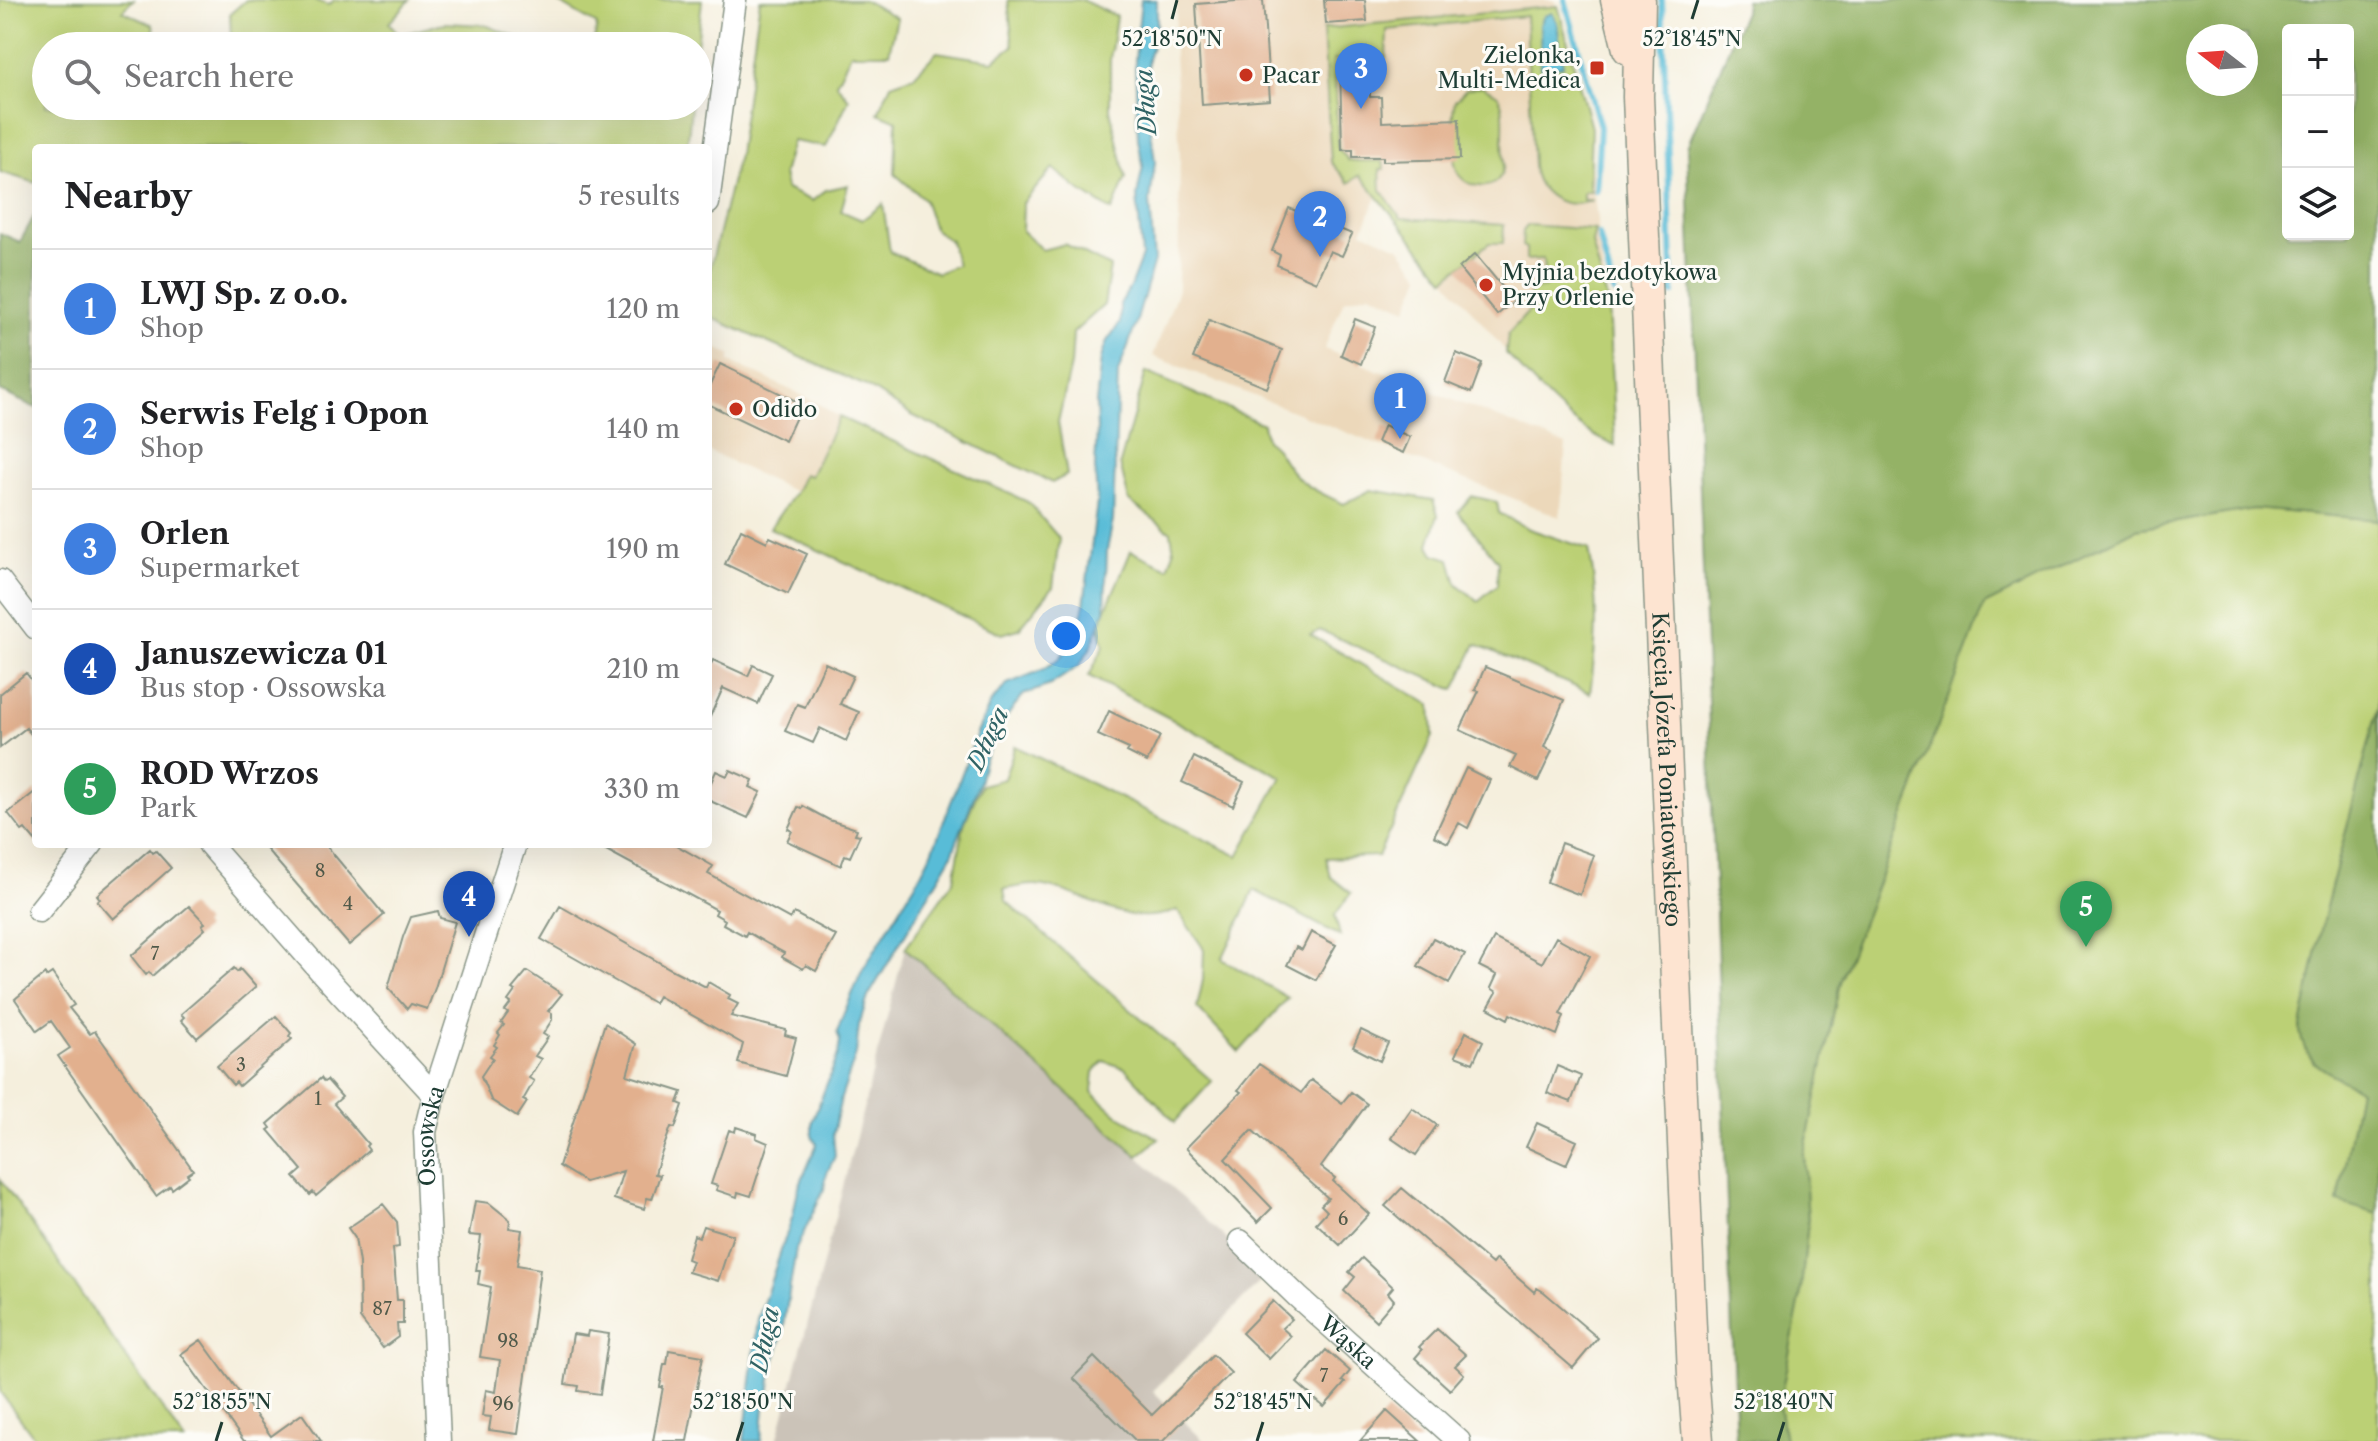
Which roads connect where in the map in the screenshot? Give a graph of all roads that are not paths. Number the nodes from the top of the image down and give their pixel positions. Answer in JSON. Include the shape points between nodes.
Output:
{"nodes":[{"id":1,"x":735,"y":0,"type":"edge"},
{"id":2,"x":1616,"y":0,"type":"edge"},
{"id":3,"x":1640,"y":0,"type":"edge"},
{"id":4,"x":1638,"y":97,"type":"junction"},
{"id":5,"x":712,"y":173,"type":"edge"},
{"id":6,"x":0,"y":581,"type":"edge"},
{"id":7,"x":32,"y":623,"type":"edge"},
{"id":8,"x":89,"y":848,"type":"edge"},
{"id":9,"x":213,"y":848,"type":"edge"},
{"id":10,"x":514,"y":848,"type":"edge"},
{"id":11,"x":39,"y":911,"type":"dead end"},
{"id":12,"x":434,"y":1095,"type":"junction"},
{"id":13,"x":1240,"y":1241,"type":"dead end"},
{"id":14,"x":439,"y":1441,"type":"edge"},
{"id":15,"x":1459,"y":1441,"type":"edge"},
{"id":16,"x":1698,"y":1441,"type":"edge"}],
"edges":[{"from":1,"to":5,"type":"street"},
{"from":2,"to":4,"type":"main road","name":"Księcia Józefa Poniatowskiego"},
{"from":3,"to":4,"type":"main road","name":"Księcia Józefa Poniatowskiego"},
{"from":4,"to":16,"type":"main road","name":"Księcia Józefa Poniatowskiego"},
{"from":6,"to":7,"type":"street"},
{"from":8,"to":11,"type":"street"},
{"from":9,"to":12,"type":"street"},
{"from":10,"to":12,"type":"street","name":"Ossowska"},
{"from":12,"to":14,"type":"street","name":"Ossowska","via":[[424,1147]]},
{"from":13,"to":15,"type":"street","name":"Wąska"}]}
